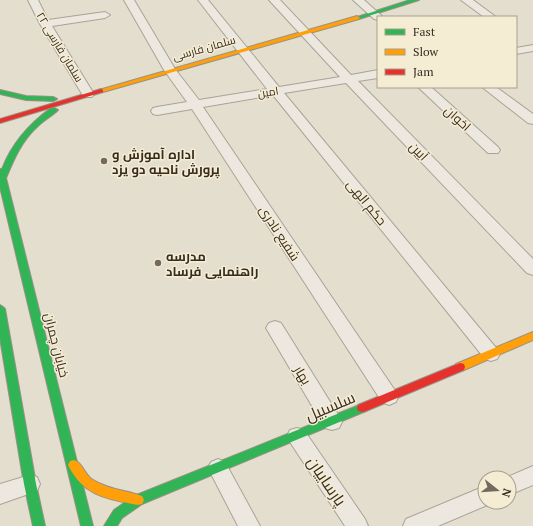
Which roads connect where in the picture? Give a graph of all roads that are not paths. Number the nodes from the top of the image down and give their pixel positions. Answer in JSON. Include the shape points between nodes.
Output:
{"nodes":[{"id":1,"x":34,"y":0,"type":"edge"},
{"id":2,"x":129,"y":0,"type":"edge"},
{"id":3,"x":203,"y":0,"type":"edge"},
{"id":4,"x":274,"y":0,"type":"edge"},
{"id":5,"x":358,"y":0,"type":"edge"},
{"id":6,"x":416,"y":0,"type":"edge"},
{"id":7,"x":466,"y":0,"type":"edge"},
{"id":8,"x":504,"y":12,"type":"dead end"},
{"id":9,"x":105,"y":15,"type":"dead end"},
{"id":10,"x":376,"y":15,"type":"edge"},
{"id":11,"x":489,"y":16,"type":"edge"},
{"id":12,"x":45,"y":24,"type":"junction"},
{"id":13,"x":304,"y":33,"type":"junction"},
{"id":14,"x":533,"y":48,"type":"edge"},
{"id":15,"x":242,"y":50,"type":"junction"},
{"id":16,"x":517,"y":51,"type":"edge"},
{"id":17,"x":170,"y":70,"type":"junction"},
{"id":18,"x":377,"y":74,"type":"edge"},
{"id":19,"x":349,"y":79,"type":"junction"},
{"id":20,"x":425,"y":88,"type":"edge"},
{"id":21,"x":489,"y":88,"type":"edge"},
{"id":22,"x":277,"y":91,"type":"junction"},
{"id":23,"x":0,"y":92,"type":"edge"},
{"id":24,"x":88,"y":94,"type":"junction"},
{"id":25,"x":70,"y":99,"type":"junction"},
{"id":26,"x":195,"y":104,"type":"junction"},
{"id":27,"x":157,"y":111,"type":"dead end"},
{"id":28,"x":531,"y":116,"type":"edge"},
{"id":29,"x":0,"y":121,"type":"edge"},
{"id":30,"x":493,"y":150,"type":"dead end"},
{"id":31,"x":1,"y":174,"type":"edge"},
{"id":32,"x":533,"y":269,"type":"edge"},
{"id":33,"x":0,"y":309,"type":"edge"},
{"id":34,"x":275,"y":328,"type":"dead end"},
{"id":35,"x":2,"y":331,"type":"edge"},
{"id":36,"x":533,"y":336,"type":"edge"},
{"id":37,"x":491,"y":354,"type":"junction"},
{"id":38,"x":389,"y":397,"type":"junction"},
{"id":39,"x":332,"y":422,"type":"junction"},
{"id":40,"x":297,"y":436,"type":"junction"},
{"id":41,"x":72,"y":462,"type":"junction"},
{"id":42,"x":218,"y":468,"type":"junction"},
{"id":43,"x":533,"y":476,"type":"edge"},
{"id":44,"x":517,"y":483,"type":"edge"},
{"id":45,"x":30,"y":484,"type":"junction"},
{"id":46,"x":0,"y":494,"type":"edge"},
{"id":47,"x":477,"y":499,"type":"edge"},
{"id":48,"x":138,"y":500,"type":"junction"},
{"id":49,"x":40,"y":526,"type":"edge"},
{"id":50,"x":87,"y":526,"type":"edge"},
{"id":51,"x":110,"y":526,"type":"edge"},
{"id":52,"x":248,"y":526,"type":"edge"},
{"id":53,"x":357,"y":526,"type":"edge"},
{"id":54,"x":414,"y":526,"type":"edge"}],
"edges":[{"from":1,"to":12,"type":"street","name":"سلمان فارسی ۲۲"},
{"from":2,"to":17,"type":"street","name":"شفیع نادری"},
{"from":3,"to":15,"type":"street","name":"حکم الهی"},
{"from":4,"to":13,"type":"street","name":"آیین"},
{"from":5,"to":10,"type":"street"},
{"from":6,"to":10,"type":"main road","name":"سلمان فارسی"},
{"from":7,"to":11,"type":"street"},
{"from":8,"to":11,"type":"street"},
{"from":9,"to":12,"type":"street"},
{"from":10,"to":13,"type":"main road","name":"سلمان فارسی"},
{"from":12,"to":24,"type":"street","name":"سلمان فارسی ۲۲"},
{"from":13,"to":15,"type":"main road","name":"سلمان فارسی"},
{"from":13,"to":19,"type":"street","name":"آیین"},
{"from":14,"to":16,"type":"street"},
{"from":15,"to":17,"type":"main road","name":"سلمان فارسی"},
{"from":15,"to":22,"type":"street","name":"حکم الهی"},
{"from":17,"to":24,"type":"main road","name":"سلمان فارسی"},
{"from":17,"to":26,"type":"street","name":"شفیع نادری"},
{"from":18,"to":19,"type":"street","name":"امین"},
{"from":19,"to":22,"type":"street","name":"امین"},
{"from":19,"to":32,"type":"street","name":"آیین"},
{"from":20,"to":30,"type":"street","name":"اخوان"},
{"from":21,"to":28,"type":"street"},
{"from":22,"to":26,"type":"street","name":"امین"},
{"from":22,"to":37,"type":"street","name":"حکم الهی"},
{"from":23,"to":25,"type":"main road","via":[[32,99]]},
{"from":24,"to":25,"type":"main road","name":"سلمان فارسی"},
{"from":25,"to":29,"type":"main road","name":"سلمان فارسی"},
{"from":25,"to":31,"type":"main road","via":[[36,122],[21,138]]},
{"from":26,"to":27,"type":"street","name":"امین"},
{"from":26,"to":38,"type":"street","name":"شفیع نادری"},
{"from":31,"to":41,"type":"main road","name":"خیابان چمران","via":[[10,226]]},
{"from":33,"to":35,"type":"main road"},
{"from":34,"to":39,"type":"street","name":"بهار"},
{"from":35,"to":45,"type":"main road"},
{"from":36,"to":37,"type":"main road","name":"سلسبیل"},
{"from":37,"to":38,"type":"main road","name":"سلسبیل"},
{"from":38,"to":39,"type":"main road","name":"سلسبیل"},
{"from":39,"to":40,"type":"main road","name":"سلسبیل"},
{"from":40,"to":42,"type":"main road","name":"سلسبیل"},
{"from":40,"to":53,"type":"street","name":"پارساییان"},
{"from":41,"to":48,"type":"main road","via":[[87,483],[106,494]]},
{"from":41,"to":50,"type":"main road","name":"خیابان چمران"},
{"from":42,"to":48,"type":"main road","name":"سلسبیل"},
{"from":42,"to":52,"type":"street"},
{"from":43,"to":44,"type":"street"},
{"from":45,"to":46,"type":"street"},
{"from":45,"to":49,"type":"main road"},
{"from":47,"to":54,"type":"street"},
{"from":48,"to":51,"type":"main road","name":"سلسبیل","via":[[118,514]]}]}
